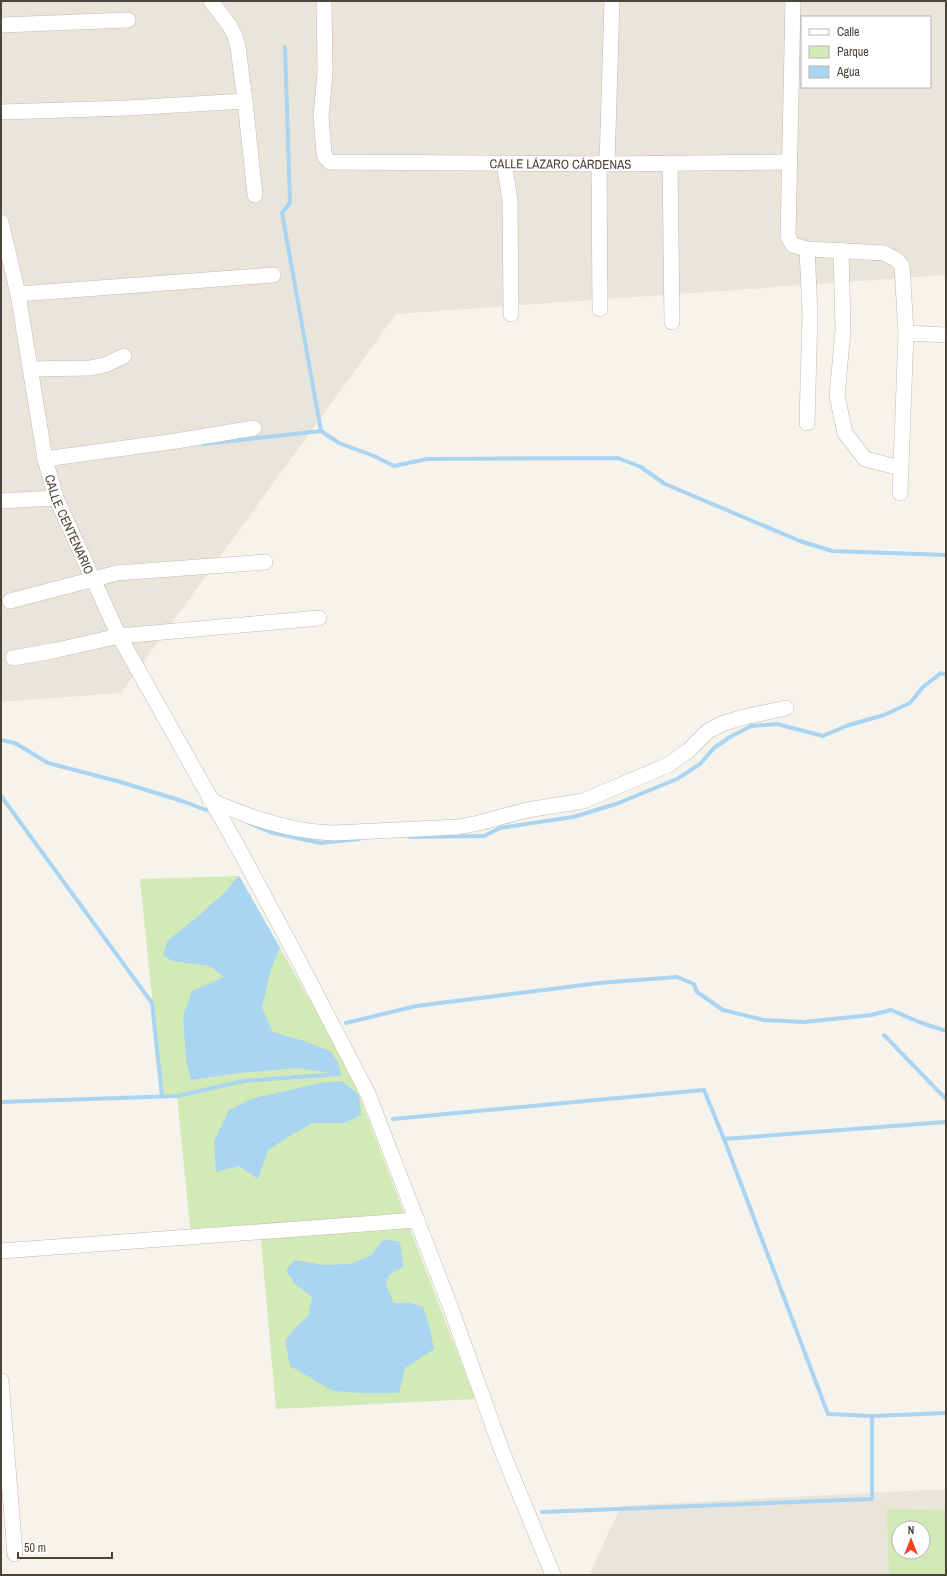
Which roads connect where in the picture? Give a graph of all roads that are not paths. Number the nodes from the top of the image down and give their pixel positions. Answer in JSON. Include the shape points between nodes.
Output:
{"nodes":[{"id":1,"x":211,"y":1,"type":"edge"},
{"id":2,"x":324,"y":1,"type":"edge"},
{"id":3,"x":612,"y":1,"type":"edge"},
{"id":4,"x":793,"y":1,"type":"edge"},
{"id":5,"x":128,"y":20,"type":"dead end"},
{"id":6,"x":1,"y":25,"type":"edge"},
{"id":7,"x":245,"y":100,"type":"junction"},
{"id":8,"x":1,"y":112,"type":"edge"},
{"id":9,"x":789,"y":162,"type":"junction"},
{"id":10,"x":504,"y":163,"type":"junction"},
{"id":11,"x":670,"y":163,"type":"junction"},
{"id":12,"x":603,"y":164,"type":"junction"},
{"id":13,"x":255,"y":195,"type":"dead end"},
{"id":14,"x":1,"y":222,"type":"edge"},
{"id":15,"x":807,"y":249,"type":"junction"},
{"id":16,"x":841,"y":250,"type":"junction"},
{"id":17,"x":273,"y":275,"type":"dead end"},
{"id":18,"x":18,"y":294,"type":"junction"},
{"id":19,"x":600,"y":309,"type":"dead end"},
{"id":20,"x":510,"y":314,"type":"dead end"},
{"id":21,"x":672,"y":322,"type":"dead end"},
{"id":22,"x":906,"y":333,"type":"junction"},
{"id":23,"x":946,"y":335,"type":"edge"},
{"id":24,"x":124,"y":356,"type":"dead end"},
{"id":25,"x":30,"y":369,"type":"junction"},
{"id":26,"x":807,"y":423,"type":"dead end"},
{"id":27,"x":254,"y":428,"type":"dead end"},
{"id":28,"x":45,"y":459,"type":"junction"},
{"id":29,"x":901,"y":468,"type":"junction"},
{"id":30,"x":900,"y":493,"type":"dead end"},
{"id":31,"x":56,"y":498,"type":"junction"},
{"id":32,"x":1,"y":501,"type":"edge"},
{"id":33,"x":265,"y":562,"type":"dead end"},
{"id":34,"x":93,"y":579,"type":"junction"},
{"id":35,"x":10,"y":601,"type":"dead end"},
{"id":36,"x":320,"y":618,"type":"dead end"},
{"id":37,"x":119,"y":636,"type":"junction"},
{"id":38,"x":13,"y":658,"type":"dead end"},
{"id":39,"x":786,"y":708,"type":"dead end"},
{"id":40,"x":210,"y":800,"type":"junction"},
{"id":41,"x":417,"y":1220,"type":"junction"},
{"id":42,"x":1,"y":1252,"type":"edge"},
{"id":43,"x":1,"y":1382,"type":"edge"},
{"id":44,"x":15,"y":1554,"type":"dead end"},
{"id":45,"x":553,"y":1575,"type":"edge"}],
"edges":[{"from":1,"to":7,"type":"street","via":[[234,34]]},
{"from":2,"to":10,"type":"street","name":"CALLE LÁZARO CÁRDENAS","via":[[325,73],[322,117],[325,157],[330,162]]},
{"from":3,"to":12,"type":"street"},
{"from":4,"to":9,"type":"street"},
{"from":5,"to":6,"type":"street"},
{"from":7,"to":8,"type":"street","via":[[127,108]]},
{"from":7,"to":13,"type":"street"},
{"from":9,"to":11,"type":"street","name":"CALLE LÁZARO CÁRDENAS"},
{"from":9,"to":15,"type":"street","via":[[788,237],[793,245]]},
{"from":10,"to":12,"type":"street","name":"CALLE LÁZARO CÁRDENAS"},
{"from":10,"to":20,"type":"street","via":[[510,200]]},
{"from":11,"to":12,"type":"street","name":"CALLE LÁZARO CÁRDENAS"},
{"from":11,"to":21,"type":"street"},
{"from":12,"to":19,"type":"street"},
{"from":14,"to":18,"type":"street","name":"CALLE CENTENARIO"},
{"from":15,"to":16,"type":"street"},
{"from":15,"to":26,"type":"street","via":[[810,314]]},
{"from":16,"to":22,"type":"street","via":[[884,253],[902,266]]},
{"from":16,"to":29,"type":"street","via":[[843,330],[837,396],[845,433],[865,459]]},
{"from":17,"to":18,"type":"street"},
{"from":18,"to":25,"type":"street","name":"CALLE CENTENARIO"},
{"from":22,"to":23,"type":"street"},
{"from":22,"to":29,"type":"street"},
{"from":24,"to":25,"type":"street","via":[[105,365],[90,368]]},
{"from":25,"to":28,"type":"street","name":"CALLE CENTENARIO"},
{"from":27,"to":28,"type":"street"},
{"from":28,"to":31,"type":"street","name":"CALLE CENTENARIO"},
{"from":29,"to":30,"type":"street"},
{"from":31,"to":32,"type":"street"},
{"from":31,"to":34,"type":"street","name":"CALLE CENTENARIO"},
{"from":33,"to":34,"type":"street","via":[[117,573]]},
{"from":34,"to":35,"type":"street"},
{"from":34,"to":37,"type":"street","name":"CALLE CENTENARIO"},
{"from":36,"to":37,"type":"street"},
{"from":37,"to":38,"type":"street"},
{"from":37,"to":40,"type":"street","name":"CALLE CENTENARIO"},
{"from":39,"to":40,"type":"street","via":[[724,722],[708,731],[688,751],[668,765],[593,798],[526,810],[470,825],[319,833],[283,826]]},
{"from":40,"to":41,"type":"street","name":"CALLE CENTENARIO","via":[[350,1057],[368,1094]]},
{"from":41,"to":42,"type":"street"},
{"from":41,"to":45,"type":"street","name":"CALLE CENTENARIO","via":[[502,1451]]},
{"from":43,"to":44,"type":"street"}]}
